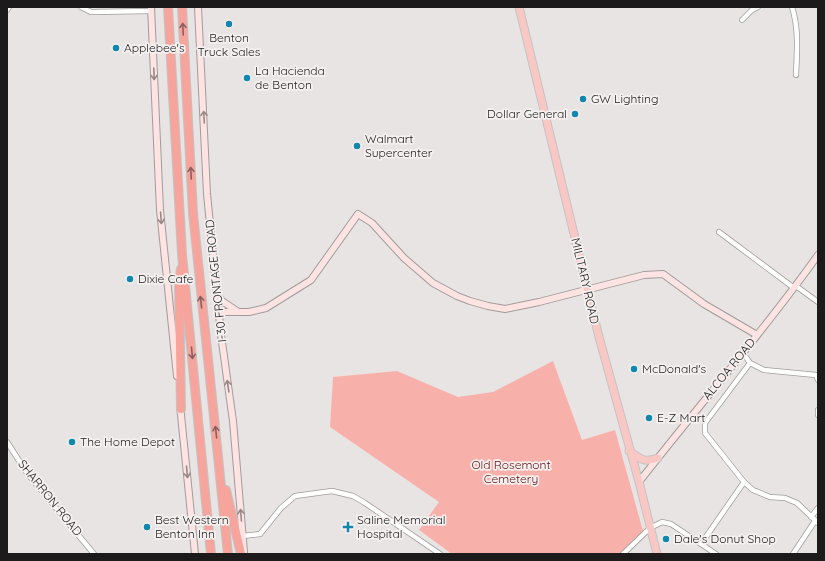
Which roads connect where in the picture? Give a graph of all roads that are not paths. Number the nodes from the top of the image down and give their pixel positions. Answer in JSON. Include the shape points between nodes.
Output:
{"nodes":[{"id":1,"x":9,"y":7,"type":"edge"},
{"id":2,"x":81,"y":7,"type":"edge"},
{"id":3,"x":168,"y":7,"type":"edge"},
{"id":4,"x":182,"y":7,"type":"edge"},
{"id":5,"x":198,"y":7,"type":"edge"},
{"id":6,"x":519,"y":7,"type":"edge"},
{"id":7,"x":758,"y":7,"type":"edge"},
{"id":8,"x":792,"y":7,"type":"edge"},
{"id":9,"x":151,"y":9,"type":"edge"},
{"id":10,"x":7,"y":10,"type":"edge"},
{"id":11,"x":742,"y":20,"type":"dead end"},
{"id":12,"x":796,"y":75,"type":"dead end"},
{"id":13,"x":719,"y":232,"type":"dead end"},
{"id":14,"x":182,"y":254,"type":"junction"},
{"id":15,"x":818,"y":255,"type":"edge"},
{"id":16,"x":795,"y":287,"type":"junction"},
{"id":17,"x":587,"y":290,"type":"junction"},
{"id":18,"x":217,"y":295,"type":"junction"},
{"id":19,"x":818,"y":302,"type":"edge"},
{"id":20,"x":218,"y":312,"type":"junction"},
{"id":21,"x":240,"y":312,"type":"junction"},
{"id":22,"x":757,"y":335,"type":"junction"},
{"id":23,"x":743,"y":353,"type":"junction"},
{"id":24,"x":750,"y":363,"type":"junction"},
{"id":25,"x":818,"y":380,"type":"edge"},
{"id":26,"x":181,"y":409,"type":"junction"},
{"id":27,"x":818,"y":410,"type":"edge"},
{"id":28,"x":818,"y":415,"type":"edge"},
{"id":29,"x":7,"y":442,"type":"edge"},
{"id":30,"x":629,"y":451,"type":"junction"},
{"id":31,"x":658,"y":458,"type":"junction"},
{"id":32,"x":219,"y":459,"type":"junction"},
{"id":33,"x":639,"y":482,"type":"junction"},
{"id":34,"x":744,"y":482,"type":"junction"},
{"id":35,"x":818,"y":508,"type":"edge"},
{"id":36,"x":815,"y":520,"type":"edge"},
{"id":37,"x":650,"y":528,"type":"junction"},
{"id":38,"x":242,"y":536,"type":"junction"},
{"id":39,"x":702,"y":544,"type":"junction"},
{"id":40,"x":94,"y":554,"type":"edge"},
{"id":41,"x":195,"y":554,"type":"edge"},
{"id":42,"x":211,"y":554,"type":"edge"},
{"id":43,"x":228,"y":554,"type":"edge"},
{"id":44,"x":242,"y":554,"type":"edge"},
{"id":45,"x":440,"y":554,"type":"edge"},
{"id":46,"x":623,"y":554,"type":"edge"},
{"id":47,"x":657,"y":554,"type":"edge"},
{"id":48,"x":716,"y":554,"type":"edge"},
{"id":49,"x":793,"y":554,"type":"edge"}],
"edges":[{"from":1,"to":10,"type":"street"},
{"from":2,"to":9,"type":"street","via":[[91,12]]},
{"from":3,"to":14,"type":"highway"},
{"from":32,"to":4,"type":"highway","one_way":true,"via":[[193,213]]},
{"from":18,"to":5,"type":"main road","name":"I-30 FRONTAGE ROAD","one_way":true,"via":[[207,194]]},
{"from":6,"to":17,"type":"main road","name":"MILITARY ROAD"},
{"from":7,"to":11,"type":"street"},
{"from":8,"to":12,"type":"street","via":[[797,48]]},
{"from":9,"to":26,"type":"main road","one_way":true,"via":[[161,224]]},
{"from":13,"to":16,"type":"street"},
{"from":14,"to":26,"type":"highway","via":[[179,283]]},
{"from":14,"to":42,"type":"highway","one_way":true},
{"from":15,"to":16,"type":"main road","name":"ALCOA ROAD"},
{"from":16,"to":19,"type":"street"},
{"from":16,"to":22,"type":"main road","name":"ALCOA ROAD"},
{"from":17,"to":21,"type":"main road","via":[[505,309],[470,301],[433,283],[404,258],[372,224],[358,214],[311,280],[266,308]]},
{"from":17,"to":22,"type":"main road","via":[[644,275],[663,274],[704,304]]},
{"from":17,"to":30,"type":"main road","name":"MILITARY ROAD"},
{"from":18,"to":20,"type":"main road","name":"I-30 FRONTAGE ROAD"},
{"from":18,"to":21,"type":"main road"},
{"from":20,"to":21,"type":"main road"},
{"from":38,"to":20,"type":"main road","name":"I-30 FRONTAGE ROAD","one_way":true,"via":[[233,421]]},
{"from":22,"to":23,"type":"main road","name":"ALCOA ROAD"},
{"from":23,"to":24,"type":"street"},
{"from":23,"to":31,"type":"main road","name":"ALCOA ROAD"},
{"from":24,"to":25,"type":"street","via":[[764,370],[816,375]]},
{"from":24,"to":34,"type":"street","via":[[705,423],[705,433]]},
{"from":26,"to":41,"type":"main road","one_way":true},
{"from":27,"to":28,"type":"street"},
{"from":29,"to":40,"type":"street","name":"SHARRON ROAD","via":[[27,473]]},
{"from":30,"to":31,"type":"main road","via":[[643,461]]},
{"from":30,"to":33,"type":"main road","name":"MILITARY ROAD"},
{"from":31,"to":33,"type":"main road","name":"ALCOA ROAD"},
{"from":32,"to":43,"type":"highway"},
{"from":32,"to":44,"type":"highway"},
{"from":33,"to":37,"type":"main road","name":"MILITARY ROAD"},
{"from":34,"to":36,"type":"street","via":[[753,490],[770,497],[785,498],[797,503]]},
{"from":34,"to":39,"type":"street"},
{"from":35,"to":36,"type":"street"},
{"from":36,"to":49,"type":"street"},
{"from":37,"to":39,"type":"street","via":[[662,522],[671,524]]},
{"from":37,"to":46,"type":"street"},
{"from":37,"to":47,"type":"main road","name":"MILITARY ROAD"},
{"from":38,"to":44,"type":"main road","name":"I-30 FRONTAGE ROAD"},
{"from":38,"to":45,"type":"street","via":[[260,534],[281,508],[295,496],[332,491],[353,496],[365,503]]},
{"from":39,"to":48,"type":"street"}]}
